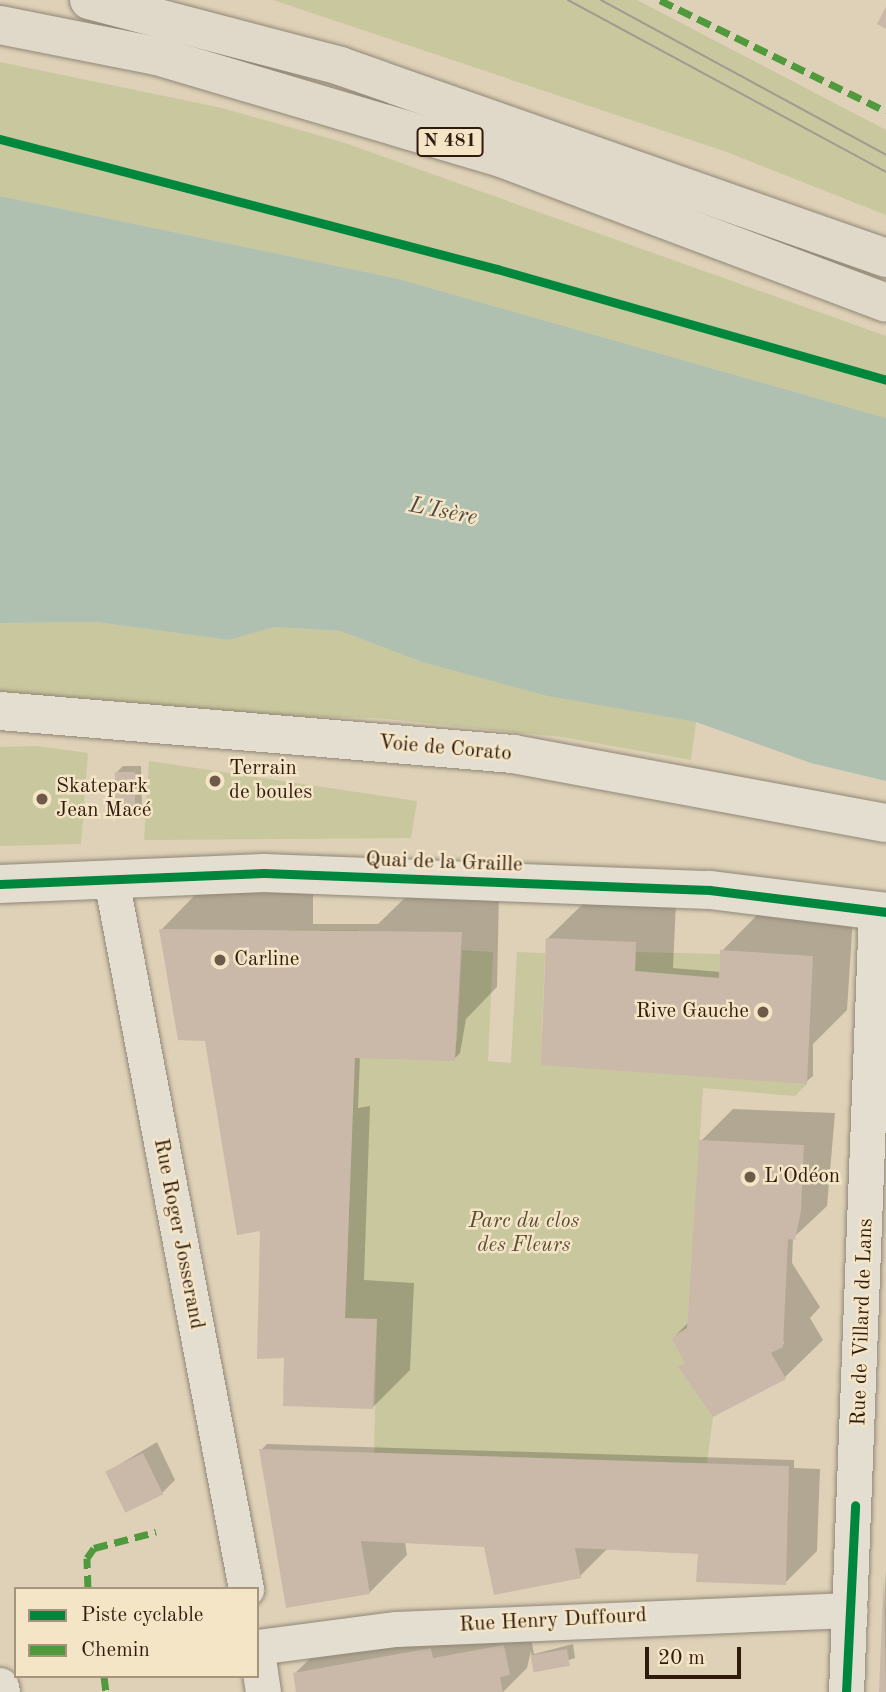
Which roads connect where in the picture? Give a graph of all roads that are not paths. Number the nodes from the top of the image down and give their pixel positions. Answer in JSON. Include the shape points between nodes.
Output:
{"nodes":[{"id":1,"x":89,"y":0,"type":"edge"},
{"id":2,"x":0,"y":25,"type":"edge"},
{"id":3,"x":886,"y":258,"type":"edge"},
{"id":4,"x":886,"y":303,"type":"edge"},
{"id":5,"x":0,"y":711,"type":"edge"},
{"id":6,"x":886,"y":823,"type":"edge"},
{"id":7,"x":111,"y":879,"type":"junction"},
{"id":8,"x":0,"y":884,"type":"edge"},
{"id":9,"x":881,"y":911,"type":"edge"},
{"id":10,"x":875,"y":1347,"type":"edge"},
{"id":11,"x":246,"y":1587,"type":"edge"},
{"id":12,"x":850,"y":1610,"type":"junction"},
{"id":13,"x":259,"y":1649,"type":"edge"},
{"id":14,"x":259,"y":1663,"type":"edge"},
{"id":15,"x":263,"y":1692,"type":"edge"},
{"id":16,"x":846,"y":1692,"type":"edge"}],
"edges":[{"from":1,"to":3,"type":"highway","number":"N 481","via":[[340,66]]},
{"from":2,"to":4,"type":"highway","number":"N 481","via":[[157,55],[476,150]]},
{"from":5,"to":6,"type":"street","name":"Voie de Corato","via":[[513,754]]},
{"from":7,"to":8,"type":"street","name":"Quai de la Graille"},
{"from":7,"to":9,"type":"street","name":"Quai de la Graille","via":[[264,873],[710,890]]},
{"from":7,"to":11,"type":"street","name":"Rue Roger Josserand"},
{"from":9,"to":10,"type":"street","name":"Rue de Villard de Lans"},
{"from":10,"to":12,"type":"street","name":"Rue de Villard de Lans"},
{"from":12,"to":13,"type":"street","name":"Rue Henry Duffourd","via":[[396,1629]]},
{"from":12,"to":16,"type":"street","name":"Rue de Villard de Lans"},
{"from":14,"to":15,"type":"street"}]}
